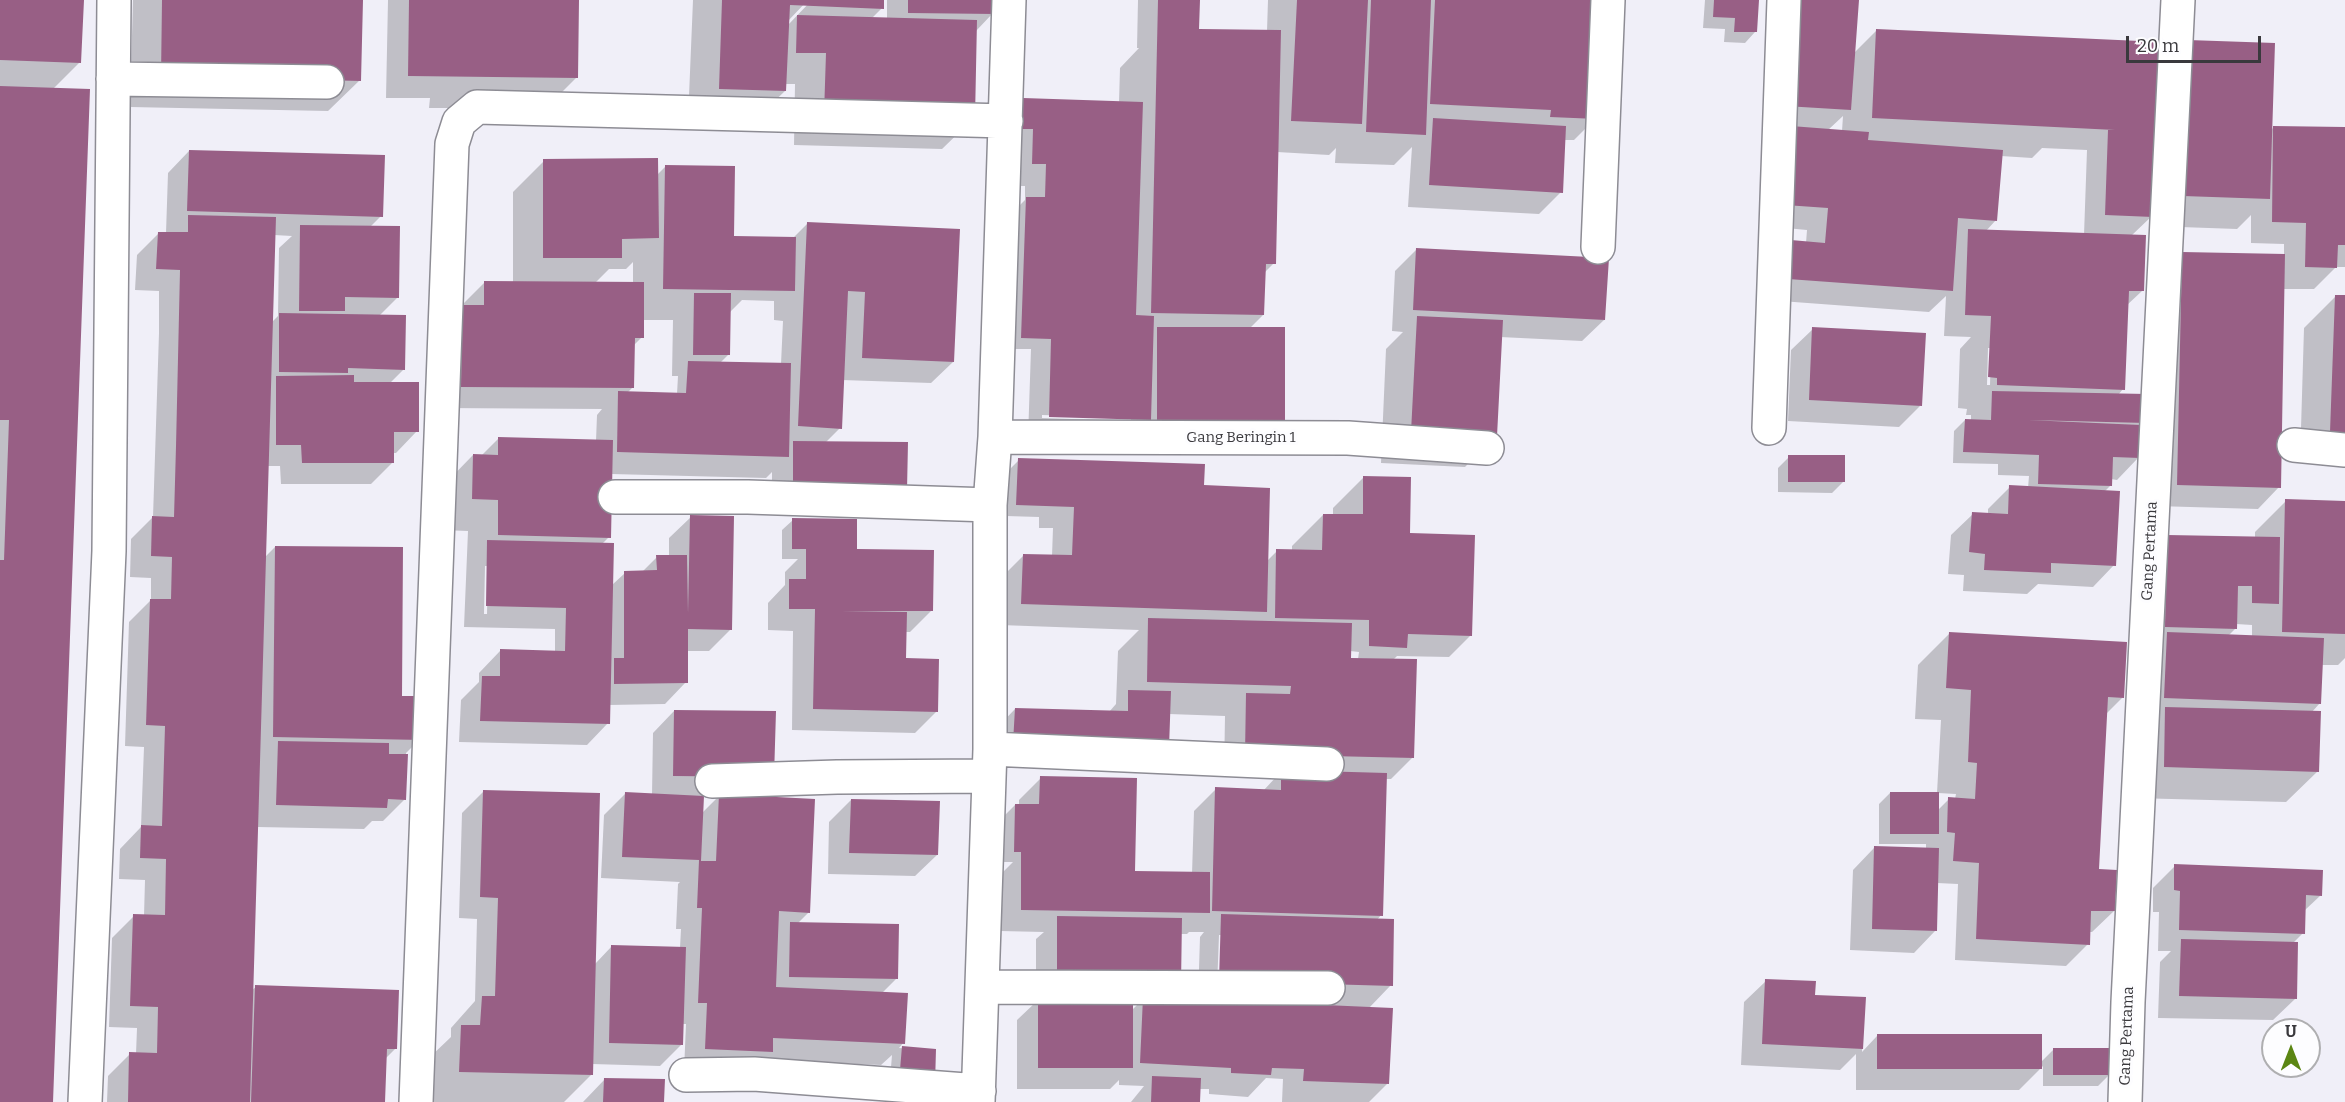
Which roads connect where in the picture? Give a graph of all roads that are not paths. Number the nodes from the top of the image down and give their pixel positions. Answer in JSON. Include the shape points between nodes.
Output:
{"nodes":[{"id":1,"x":114,"y":0,"type":"edge"},
{"id":2,"x":1009,"y":0,"type":"edge"},
{"id":3,"x":1608,"y":0,"type":"edge"},
{"id":4,"x":1784,"y":0,"type":"edge"},
{"id":5,"x":2178,"y":0,"type":"edge"},
{"id":6,"x":113,"y":79,"type":"junction"},
{"id":7,"x":327,"y":82,"type":"dead end"},
{"id":8,"x":1006,"y":121,"type":"junction"},
{"id":9,"x":1598,"y":247,"type":"dead end"},
{"id":10,"x":1769,"y":428,"type":"dead end"},
{"id":11,"x":995,"y":437,"type":"junction"},
{"id":12,"x":2294,"y":445,"type":"dead end"},
{"id":13,"x":1487,"y":448,"type":"dead end"},
{"id":14,"x":2345,"y":450,"type":"edge"},
{"id":15,"x":615,"y":497,"type":"dead end"},
{"id":16,"x":990,"y":505,"type":"junction"},
{"id":17,"x":990,"y":763,"type":"junction"},
{"id":18,"x":1327,"y":764,"type":"dead end"},
{"id":19,"x":712,"y":781,"type":"dead end"},
{"id":20,"x":982,"y":987,"type":"junction"},
{"id":21,"x":1328,"y":988,"type":"dead end"},
{"id":22,"x":686,"y":1076,"type":"dead end"},
{"id":23,"x":979,"y":1097,"type":"edge"},
{"id":24,"x":85,"y":1102,"type":"edge"},
{"id":25,"x":417,"y":1102,"type":"edge"},
{"id":26,"x":2125,"y":1102,"type":"edge"}],
"edges":[{"from":1,"to":6,"type":"street"},
{"from":2,"to":8,"type":"street"},
{"from":3,"to":9,"type":"street"},
{"from":4,"to":10,"type":"street"},
{"from":5,"to":26,"type":"street","name":"Gang Pertama"},
{"from":6,"to":7,"type":"street"},
{"from":6,"to":24,"type":"street","via":[[109,551]]},
{"from":8,"to":11,"type":"street"},
{"from":8,"to":25,"type":"street","via":[[477,107],[459,122],[452,144]]},
{"from":11,"to":13,"type":"street","name":"Gang Beringin 1","via":[[1348,438]]},
{"from":11,"to":16,"type":"street"},
{"from":12,"to":14,"type":"street"},
{"from":15,"to":16,"type":"street"},
{"from":16,"to":17,"type":"street"},
{"from":17,"to":18,"type":"street"},
{"from":17,"to":19,"type":"street","via":[[837,777]]},
{"from":17,"to":20,"type":"street"},
{"from":20,"to":21,"type":"street"},
{"from":20,"to":23,"type":"street"},
{"from":22,"to":23,"type":"street","via":[[754,1074]]}]}
